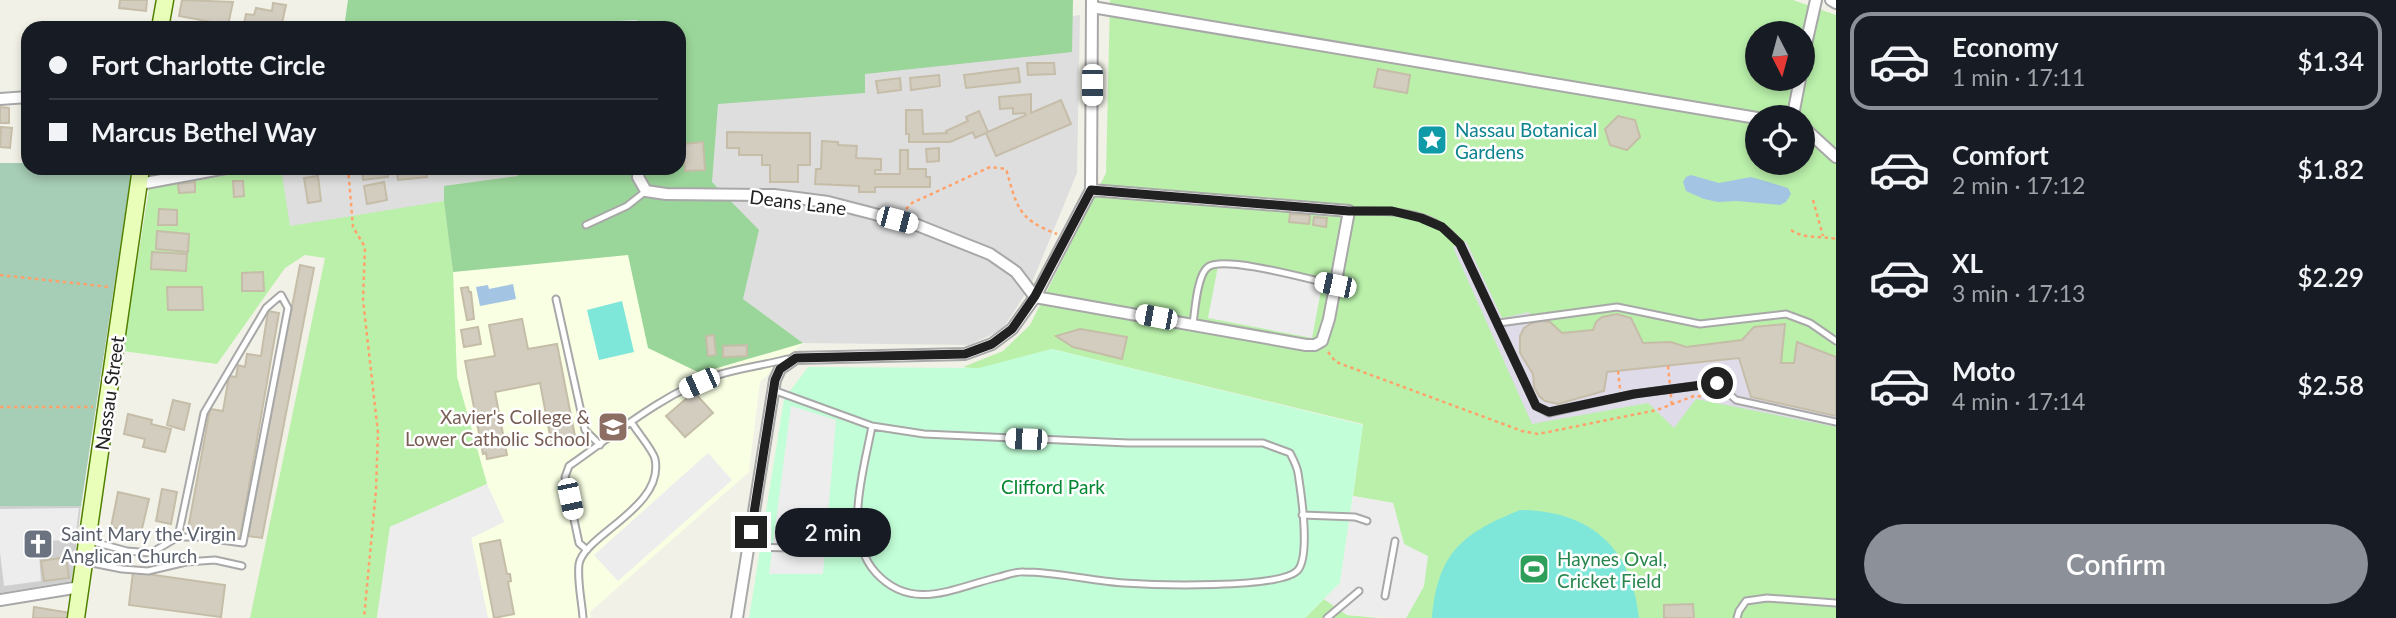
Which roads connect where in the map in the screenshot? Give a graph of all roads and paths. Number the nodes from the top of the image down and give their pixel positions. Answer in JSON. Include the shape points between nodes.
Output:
{"nodes":[{"id":1,"x":165,"y":0,"type":"edge"},
{"id":2,"x":1816,"y":0,"type":"edge"},
{"id":3,"x":1831,"y":0,"type":"edge"},
{"id":4,"x":1836,"y":3,"type":"edge"},
{"id":5,"x":1093,"y":4,"type":"edge"},
{"id":6,"x":161,"y":21,"type":"edge"},
{"id":7,"x":1811,"y":21,"type":"edge"},
{"id":8,"x":21,"y":98,"type":"edge"},
{"id":9,"x":0,"y":99,"type":"edge"},
{"id":10,"x":1745,"y":116,"type":"edge"},
{"id":11,"x":1815,"y":138,"type":"edge"},
{"id":12,"x":1836,"y":157,"type":"edge"},
{"id":13,"x":349,"y":175,"type":"edge"},
{"id":14,"x":638,"y":175,"type":"edge"},
{"id":15,"x":141,"y":176,"type":"edge"},
{"id":16,"x":1091,"y":190,"type":"junction"},
{"id":17,"x":646,"y":191,"type":"junction"},
{"id":18,"x":1813,"y":200,"type":"dead end"},
{"id":19,"x":1349,"y":211,"type":"junction"},
{"id":20,"x":897,"y":220,"type":"junction"},
{"id":21,"x":586,"y":225,"type":"dead end"},
{"id":22,"x":1791,"y":230,"type":"dead end"},
{"id":23,"x":1823,"y":236,"type":"junction"},
{"id":24,"x":1066,"y":237,"type":"junction"},
{"id":25,"x":1836,"y":239,"type":"edge"},
{"id":26,"x":0,"y":275,"type":"edge"},
{"id":27,"x":1335,"y":285,"type":"junction"},
{"id":28,"x":124,"y":288,"type":"junction"},
{"id":29,"x":1035,"y":296,"type":"junction"},
{"id":30,"x":556,"y":299,"type":"dead end"},
{"id":31,"x":1499,"y":323,"type":"junction"},
{"id":32,"x":1193,"y":324,"type":"junction"},
{"id":33,"x":1322,"y":341,"type":"junction"},
{"id":34,"x":1836,"y":341,"type":"edge"},
{"id":35,"x":796,"y":358,"type":"junction"},
{"id":36,"x":1668,"y":366,"type":"dead end"},
{"id":37,"x":1618,"y":371,"type":"dead end"},
{"id":38,"x":773,"y":390,"type":"junction"},
{"id":39,"x":1621,"y":396,"type":"junction"},
{"id":40,"x":1736,"y":400,"type":"junction"},
{"id":41,"x":1672,"y":406,"type":"junction"},
{"id":42,"x":0,"y":407,"type":"edge"},
{"id":43,"x":107,"y":407,"type":"junction"},
{"id":44,"x":1836,"y":422,"type":"edge"},
{"id":45,"x":632,"y":423,"type":"junction"},
{"id":46,"x":872,"y":426,"type":"junction"},
{"id":47,"x":600,"y":445,"type":"junction"},
{"id":48,"x":1302,"y":515,"type":"junction"},
{"id":49,"x":1367,"y":521,"type":"dead end"},
{"id":50,"x":178,"y":537,"type":"junction"},
{"id":51,"x":87,"y":540,"type":"junction"},
{"id":52,"x":1395,"y":541,"type":"dead end"},
{"id":53,"x":749,"y":547,"type":"junction"},
{"id":54,"x":790,"y":548,"type":"dead end"},
{"id":55,"x":587,"y":550,"type":"junction"},
{"id":56,"x":84,"y":561,"type":"junction"},
{"id":57,"x":242,"y":566,"type":"dead end"},
{"id":58,"x":80,"y":587,"type":"junction"},
{"id":59,"x":1359,"y":591,"type":"dead end"},
{"id":60,"x":1385,"y":596,"type":"dead end"},
{"id":61,"x":0,"y":600,"type":"edge"},
{"id":62,"x":1836,"y":603,"type":"edge"},
{"id":63,"x":76,"y":618,"type":"edge"},
{"id":64,"x":364,"y":618,"type":"edge"},
{"id":65,"x":583,"y":618,"type":"edge"},
{"id":66,"x":737,"y":618,"type":"edge"},
{"id":67,"x":1327,"y":618,"type":"edge"},
{"id":68,"x":1737,"y":618,"type":"edge"}],
"edges":[{"from":1,"to":6,"type":"main road"},
{"from":2,"to":7,"type":"street"},
{"from":3,"to":4,"type":"street"},
{"from":5,"to":10,"type":"street"},
{"from":5,"to":16,"type":"street"},
{"from":8,"to":9,"type":"street"},
{"from":11,"to":12,"type":"street"},
{"from":13,"to":64,"type":"path","via":[[353,227],[365,247],[363,300],[378,433]]},
{"from":14,"to":17,"type":"street"},
{"from":15,"to":28,"type":"main road","name":"Nassau Street"},
{"from":16,"to":19,"type":"street"},
{"from":16,"to":24,"type":"street"},
{"from":17,"to":20,"type":"street","name":"Deans Lane","via":[[774,195],[828,202]]},
{"from":17,"to":21,"type":"lane","via":[[627,206]]},
{"from":18,"to":23,"type":"path"},
{"from":19,"to":27,"type":"street"},
{"from":19,"to":31,"type":"lane","via":[[1392,211],[1442,227],[1460,244]]},
{"from":20,"to":24,"type":"path","via":[[912,203],[990,167],[1006,169],[1016,206],[1037,226]]},
{"from":20,"to":29,"type":"street","name":"Deans Lane","via":[[990,254],[1016,272]]},
{"from":22,"to":23,"type":"path","via":[[1803,238]]},
{"from":23,"to":25,"type":"path"},
{"from":24,"to":29,"type":"street"},
{"from":26,"to":28,"type":"path"},
{"from":27,"to":32,"type":"lane","via":[[1219,262],[1202,275]]},
{"from":27,"to":33,"type":"street"},
{"from":28,"to":43,"type":"main road","name":"Nassau Street"},
{"from":29,"to":32,"type":"street"},
{"from":29,"to":35,"type":"street","via":[[1012,329],[992,344],[965,354]]},
{"from":30,"to":47,"type":"lane","via":[[585,430]]},
{"from":31,"to":34,"type":"lane","via":[[1617,307],[1700,324],[1786,314]]},
{"from":31,"to":39,"type":"lane","via":[[1536,406],[1542,410]]},
{"from":32,"to":33,"type":"street","via":[[1306,345]]},
{"from":33,"to":41,"type":"path","via":[[1336,362],[1538,434]]},
{"from":35,"to":38,"type":"street","via":[[780,369]]},
{"from":35,"to":45,"type":"lane","via":[[718,375],[680,392]]},
{"from":36,"to":41,"type":"path","bridge":true},
{"from":37,"to":39,"type":"path"},
{"from":38,"to":46,"type":"lane"},
{"from":38,"to":53,"type":"street"},
{"from":39,"to":40,"type":"lane","via":[[1717,383]]},
{"from":40,"to":41,"type":"path","via":[[1695,396]]},
{"from":40,"to":44,"type":"lane"},
{"from":42,"to":43,"type":"path"},
{"from":43,"to":51,"type":"main road","name":"Nassau Street"},
{"from":45,"to":47,"type":"lane"},
{"from":45,"to":55,"type":"lane","via":[[655,459],[653,481],[636,508]]},
{"from":46,"to":48,"type":"lane","via":[[924,434],[1128,443],[1263,443],[1290,453],[1297,470]]},
{"from":46,"to":48,"type":"lane","via":[[858,501],[859,549],[875,573],[896,590],[917,595],[938,594],[1022,571],[1125,583],[1226,584],[1276,579],[1297,572],[1303,561]]},
{"from":47,"to":55,"type":"lane","via":[[569,466],[565,477],[579,543]]},
{"from":48,"to":49,"type":"lane"},
{"from":50,"to":50,"type":"lane","via":[[243,544],[288,308],[281,295],[266,308],[204,413]]},
{"from":50,"to":51,"type":"lane","via":[[150,553]]},
{"from":51,"to":56,"type":"main road","name":"Nassau Street"},
{"from":52,"to":60,"type":"lane"},
{"from":53,"to":54,"type":"lane"},
{"from":53,"to":66,"type":"street"},
{"from":55,"to":65,"type":"lane","via":[[579,563]]},
{"from":56,"to":57,"type":"lane","via":[[148,571],[215,560]]},
{"from":56,"to":58,"type":"main road","name":"Nassau Street"},
{"from":58,"to":61,"type":"street"},
{"from":58,"to":63,"type":"main road","name":"Nassau Street"},
{"from":59,"to":67,"type":"lane"},
{"from":62,"to":68,"type":"lane","via":[[1746,601]]}]}
